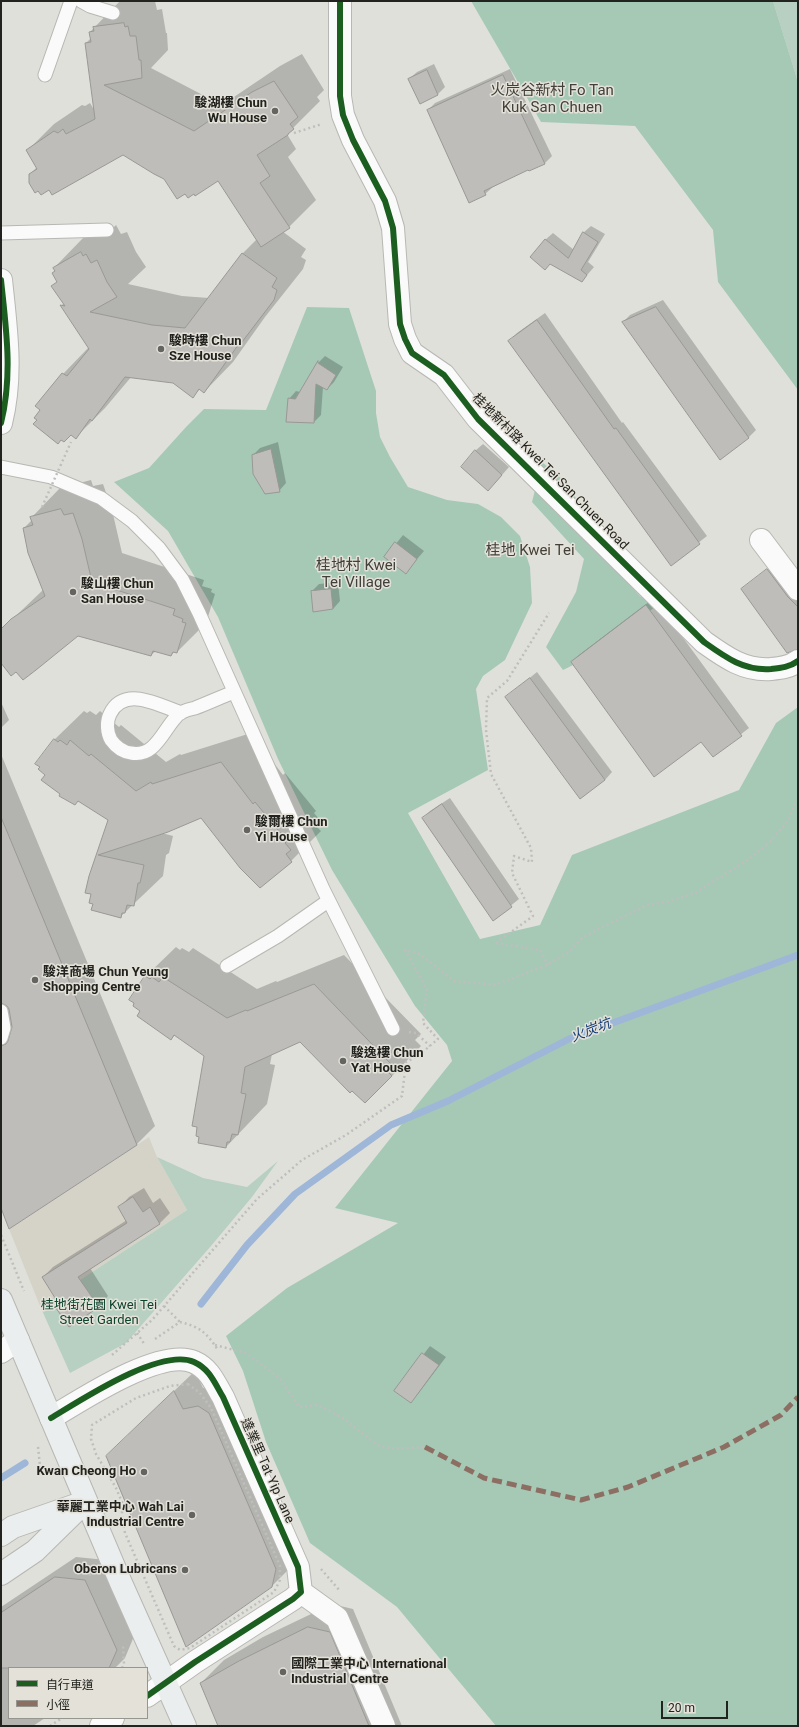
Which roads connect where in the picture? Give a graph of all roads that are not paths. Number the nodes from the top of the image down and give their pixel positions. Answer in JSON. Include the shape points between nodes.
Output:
{"nodes":[{"id":1,"x":71,"y":1,"type":"edge"},
{"id":2,"x":81,"y":1,"type":"edge"},
{"id":3,"x":340,"y":1,"type":"edge"},
{"id":4,"x":113,"y":13,"type":"dead end"},
{"id":5,"x":46,"y":76,"type":"dead end"},
{"id":6,"x":107,"y":230,"type":"dead end"},
{"id":7,"x":1,"y":233,"type":"edge"},
{"id":8,"x":1,"y":280,"type":"edge"},
{"id":9,"x":1,"y":423,"type":"edge"},
{"id":10,"x":1,"y":467,"type":"edge"},
{"id":11,"x":761,"y":540,"type":"dead end"},
{"id":12,"x":798,"y":589,"type":"edge"},
{"id":13,"x":798,"y":661,"type":"edge"},
{"id":14,"x":234,"y":692,"type":"junction"},
{"id":15,"x":181,"y":713,"type":"junction"},
{"id":16,"x":328,"y":901,"type":"junction"},
{"id":17,"x":227,"y":966,"type":"dead end"},
{"id":18,"x":1,"y":1011,"type":"edge"},
{"id":19,"x":393,"y":1029,"type":"dead end"},
{"id":20,"x":1,"y":1038,"type":"edge"},
{"id":21,"x":1,"y":1300,"type":"edge"},
{"id":22,"x":10,"y":1346,"type":"edge"},
{"id":23,"x":51,"y":1418,"type":"junction"},
{"id":24,"x":86,"y":1501,"type":"junction"},
{"id":25,"x":1,"y":1535,"type":"edge"},
{"id":26,"x":1,"y":1574,"type":"edge"},
{"id":27,"x":300,"y":1592,"type":"junction"},
{"id":28,"x":165,"y":1684,"type":"junction"},
{"id":29,"x":148,"y":1695,"type":"edge"},
{"id":30,"x":112,"y":1719,"type":"edge"},
{"id":31,"x":101,"y":1726,"type":"edge"},
{"id":32,"x":185,"y":1726,"type":"edge"},
{"id":33,"x":384,"y":1726,"type":"edge"}],
"edges":[{"from":1,"to":5,"type":"lane"},
{"from":2,"to":4,"type":"lane"},
{"from":3,"to":13,"type":"street","name":"桂地新村路 Kwei Tei San Chuen Road","via":[[340,96],[343,115],[385,201],[393,228],[400,324],[412,353],[444,376],[478,418],[704,642],[730,661],[747,668],[781,668]]},
{"from":6,"to":7,"type":"lane"},
{"from":8,"to":9,"type":"street","via":[[8,345],[8,379]]},
{"from":10,"to":14,"type":"lane","via":[[51,477],[102,498],[132,521],[159,548],[182,579]]},
{"from":11,"to":12,"type":"street"},
{"from":14,"to":15,"type":"lane"},
{"from":14,"to":16,"type":"lane"},
{"from":15,"to":15,"type":"lane","via":[[157,743],[141,753],[120,749],[108,733],[107,724],[113,709],[131,698]]},
{"from":16,"to":17,"type":"lane","via":[[278,936]]},
{"from":16,"to":19,"type":"lane"},
{"from":18,"to":20,"type":"lane","via":[[4,1028]]},
{"from":21,"to":22,"type":"street"},
{"from":22,"to":23,"type":"street"},
{"from":23,"to":24,"type":"street"},
{"from":23,"to":27,"type":"street","name":"達業里 Tat Yip Lane","via":[[80,1400],[163,1361],[177,1359],[194,1362],[209,1372],[223,1397],[298,1567]]},
{"from":24,"to":25,"type":"street","via":[[13,1527]]},
{"from":24,"to":26,"type":"street","via":[[35,1552]]},
{"from":24,"to":28,"type":"street"},
{"from":27,"to":28,"type":"street"},
{"from":27,"to":33,"type":"street","via":[[337,1618]]},
{"from":28,"to":29,"type":"street"},
{"from":28,"to":32,"type":"street"},
{"from":30,"to":31,"type":"street"}]}
